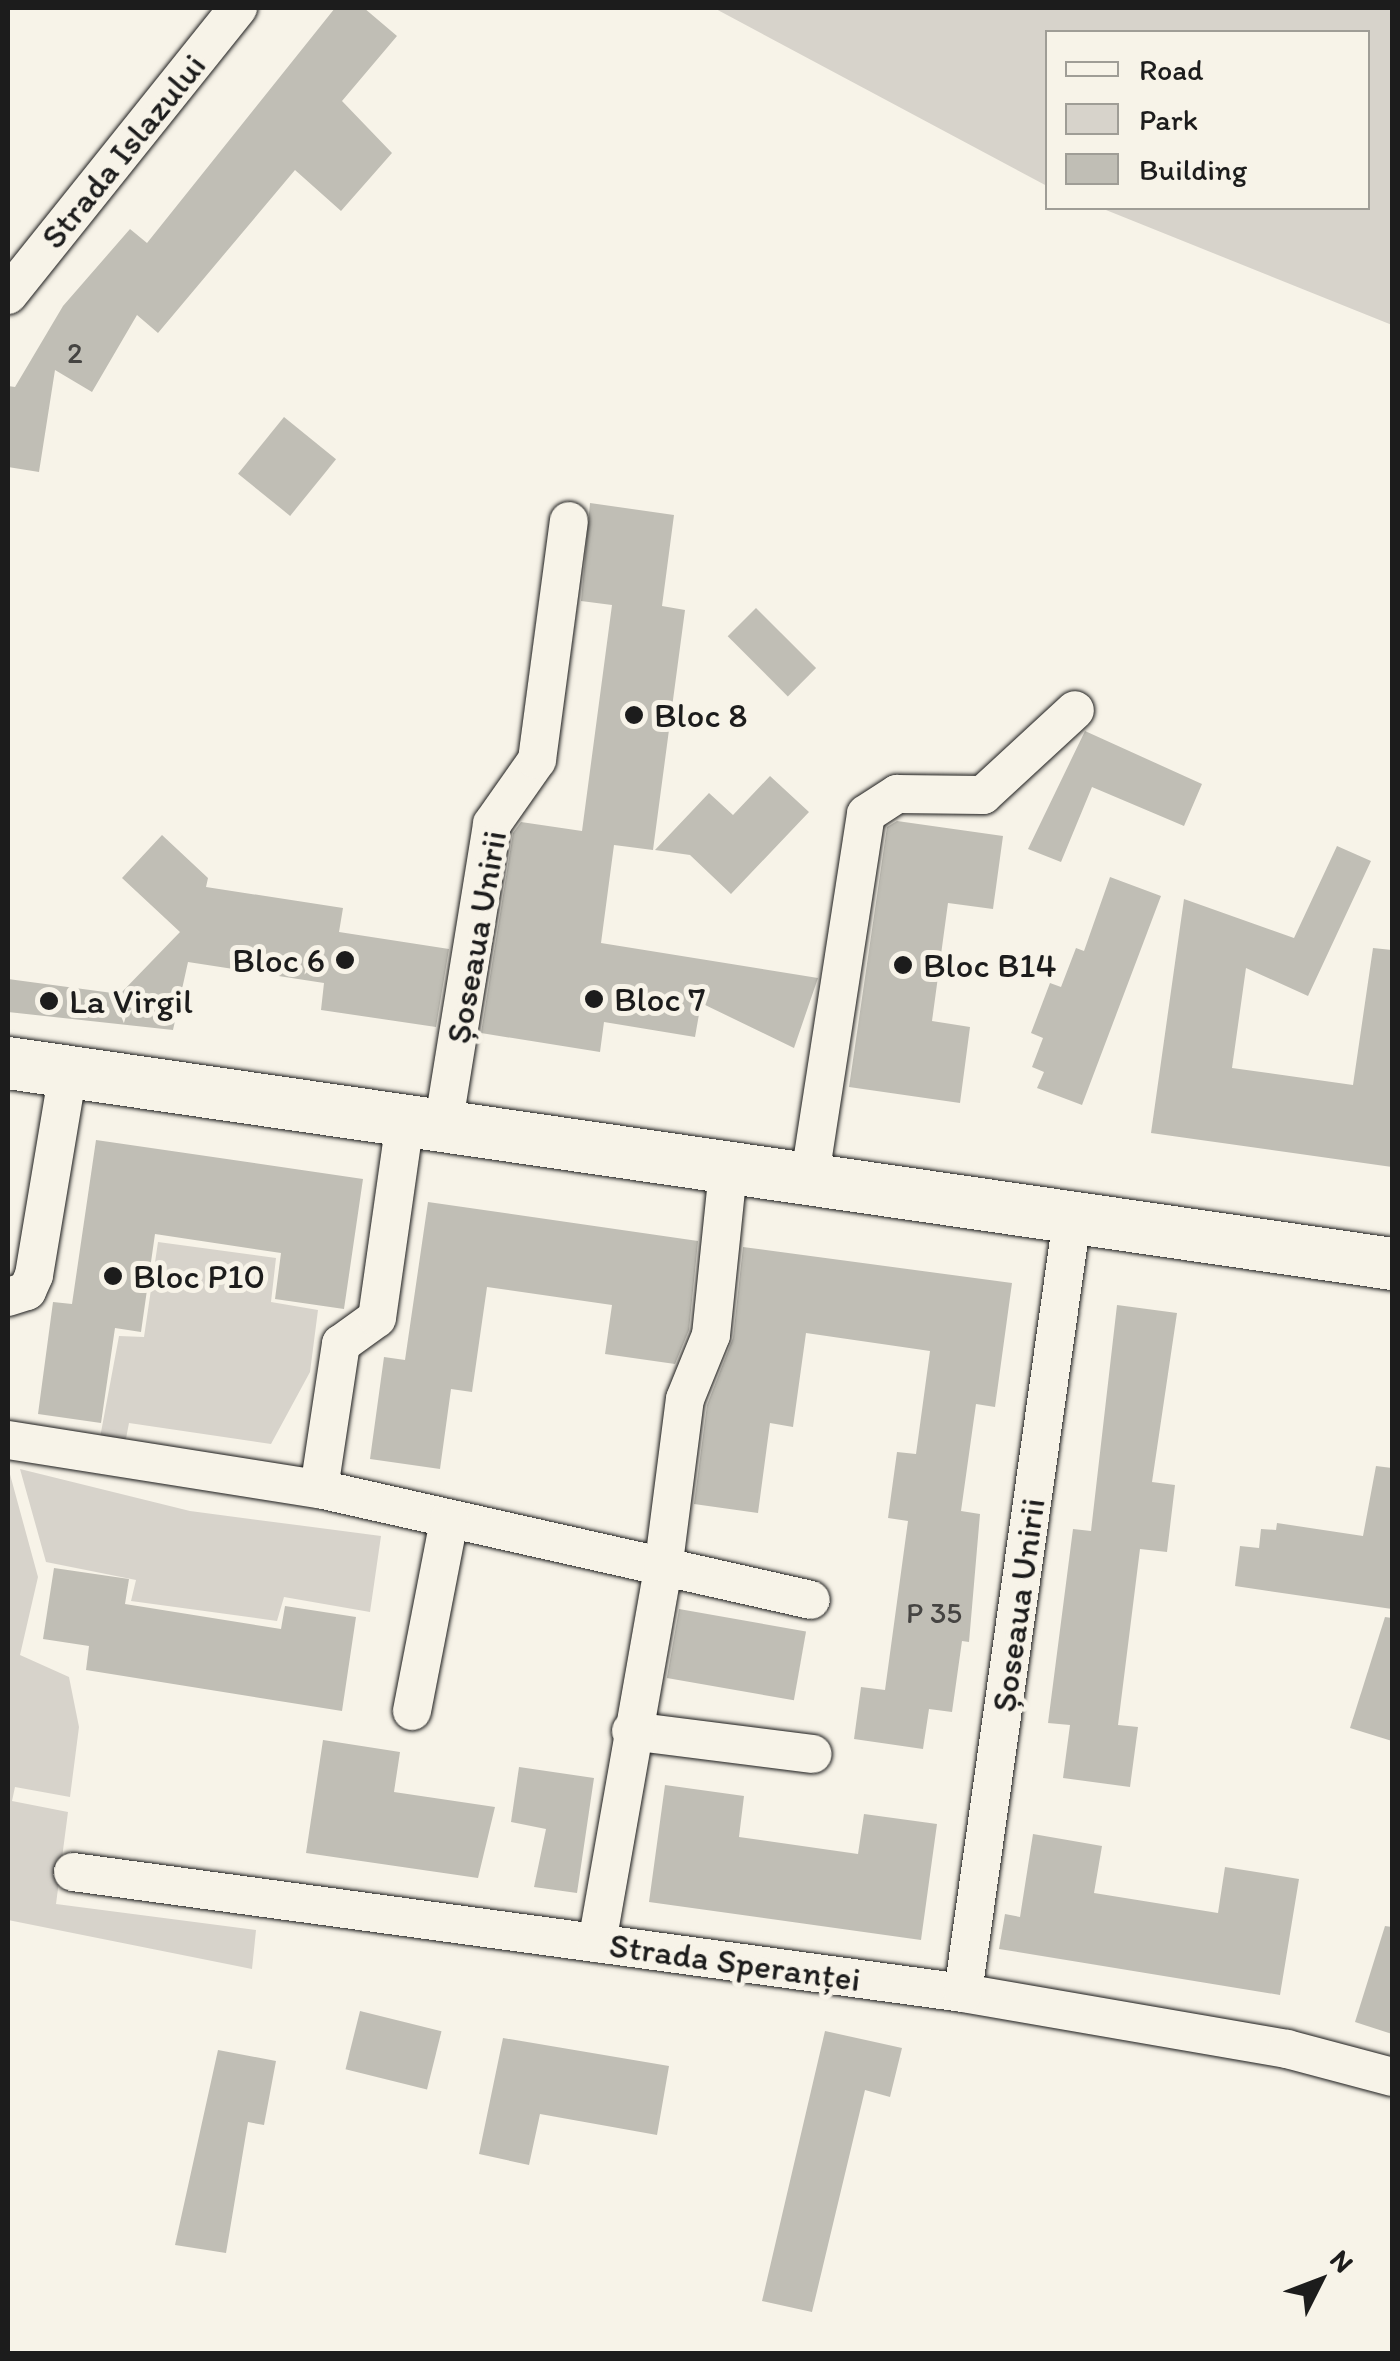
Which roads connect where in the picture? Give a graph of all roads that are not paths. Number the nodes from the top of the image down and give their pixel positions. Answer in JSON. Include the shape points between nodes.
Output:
{"nodes":[{"id":1,"x":238,"y":8,"type":"edge"},
{"id":2,"x":8,"y":294,"type":"edge"},
{"id":3,"x":569,"y":521,"type":"dead end"},
{"id":4,"x":1075,"y":710,"type":"dead end"},
{"id":5,"x":8,"y":1063,"type":"edge"},
{"id":6,"x":68,"y":1072,"type":"junction"},
{"id":7,"x":424,"y":1124,"type":"junction"},
{"id":8,"x":728,"y":1171,"type":"junction"},
{"id":9,"x":809,"y":1182,"type":"junction"},
{"id":10,"x":1072,"y":1218,"type":"junction"},
{"id":11,"x":1392,"y":1264,"type":"edge"},
{"id":12,"x":8,"y":1297,"type":"edge"},
{"id":13,"x":8,"y":1440,"type":"edge"},
{"id":14,"x":319,"y":1489,"type":"junction"},
{"id":15,"x":449,"y":1520,"type":"junction"},
{"id":16,"x":663,"y":1570,"type":"junction"},
{"id":17,"x":811,"y":1600,"type":"dead end"},
{"id":18,"x":412,"y":1711,"type":"dead end"},
{"id":19,"x":631,"y":1731,"type":"junction"},
{"id":20,"x":813,"y":1754,"type":"dead end"},
{"id":21,"x":73,"y":1872,"type":"dead end"},
{"id":22,"x":596,"y":1943,"type":"junction"},
{"id":23,"x":964,"y":1993,"type":"junction"},
{"id":24,"x":1392,"y":2077,"type":"edge"}],
"edges":[{"from":1,"to":2,"type":"street","name":"Strada Islazului"},
{"from":3,"to":7,"type":"street","name":"Șoseaua Unirii","via":[[537,760],[492,824]]},
{"from":4,"to":9,"type":"street","via":[[983,796],[897,794],[866,814]]},
{"from":5,"to":6,"type":"main road"},
{"from":6,"to":7,"type":"main road"},
{"from":6,"to":12,"type":"street","via":[[34,1276],[27,1291]]},
{"from":7,"to":8,"type":"main road"},
{"from":7,"to":14,"type":"street","name":"Șoseaua Unirii","via":[[378,1318],[341,1344]]},
{"from":8,"to":9,"type":"main road"},
{"from":8,"to":16,"type":"street","via":[[711,1335],[684,1399]]},
{"from":9,"to":10,"type":"main road"},
{"from":10,"to":11,"type":"main road"},
{"from":10,"to":23,"type":"street","name":"Șoseaua Unirii"},
{"from":13,"to":14,"type":"street"},
{"from":14,"to":15,"type":"street"},
{"from":15,"to":16,"type":"street"},
{"from":15,"to":18,"type":"street"},
{"from":16,"to":17,"type":"street"},
{"from":16,"to":19,"type":"street"},
{"from":19,"to":20,"type":"street"},
{"from":19,"to":22,"type":"street"},
{"from":21,"to":22,"type":"street","name":"Strada Speranței"},
{"from":22,"to":23,"type":"street","name":"Strada Speranței"},
{"from":23,"to":24,"type":"street","name":"Strada Speranței","via":[[1286,2049]]}]}
